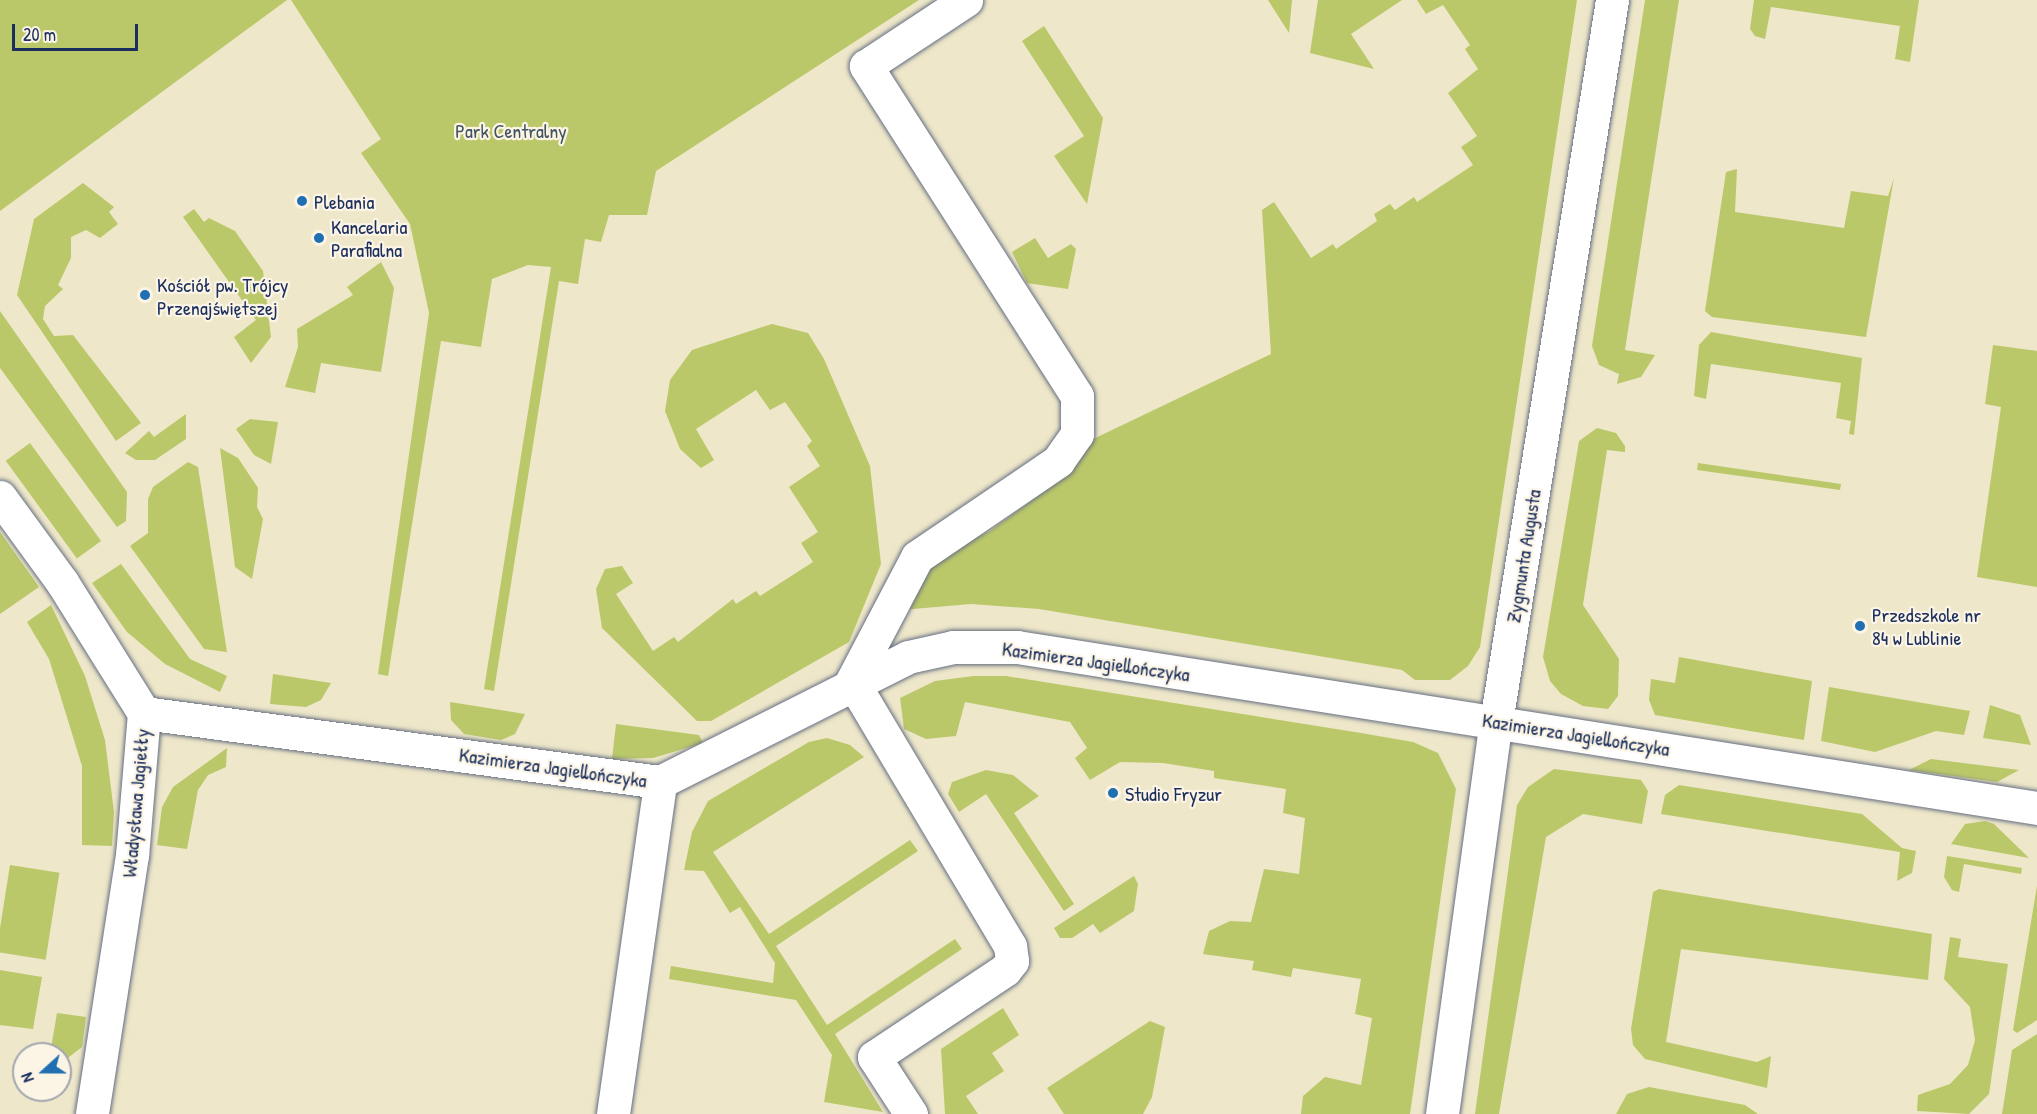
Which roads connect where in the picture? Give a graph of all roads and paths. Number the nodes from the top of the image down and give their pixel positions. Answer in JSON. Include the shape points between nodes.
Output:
{"nodes":[{"id":1,"x":966,"y":0,"type":"edge"},
{"id":2,"x":1612,"y":0,"type":"edge"},
{"id":3,"x":0,"y":498,"type":"edge"},
{"id":4,"x":852,"y":681,"type":"junction"},
{"id":5,"x":144,"y":713,"type":"junction"},
{"id":6,"x":1496,"y":722,"type":"junction"},
{"id":7,"x":660,"y":782,"type":"junction"},
{"id":8,"x":2037,"y":808,"type":"edge"},
{"id":9,"x":92,"y":1114,"type":"edge"},
{"id":10,"x":613,"y":1114,"type":"edge"},
{"id":11,"x":911,"y":1114,"type":"edge"},
{"id":12,"x":1442,"y":1114,"type":"edge"}],
"edges":[{"from":1,"to":4,"type":"street","via":[[866,66],[1077,396],[1077,434],[1058,461],[917,557]]},
{"from":2,"to":6,"type":"street","name":"Zygmunta Augusta"},
{"from":3,"to":5,"type":"street","name":"Władysława Jagiełły","via":[[62,582]]},
{"from":4,"to":6,"type":"street","name":"Kazimierza Jagiellończyka","via":[[909,657],[953,647],[1017,647]]},
{"from":4,"to":7,"type":"street","name":"Kazimierza Jagiellończyka"},
{"from":4,"to":11,"type":"street","via":[[1010,946],[1012,961],[1005,970],[874,1058]]},
{"from":5,"to":7,"type":"street","name":"Kazimierza Jagiellończyka"},
{"from":5,"to":9,"type":"street","name":"Władysława Jagiełły","via":[[132,855]]},
{"from":6,"to":8,"type":"street","name":"Kazimierza Jagiellończyka"},
{"from":6,"to":12,"type":"street","name":"Zygmunta Augusta"},
{"from":7,"to":10,"type":"street"}]}
